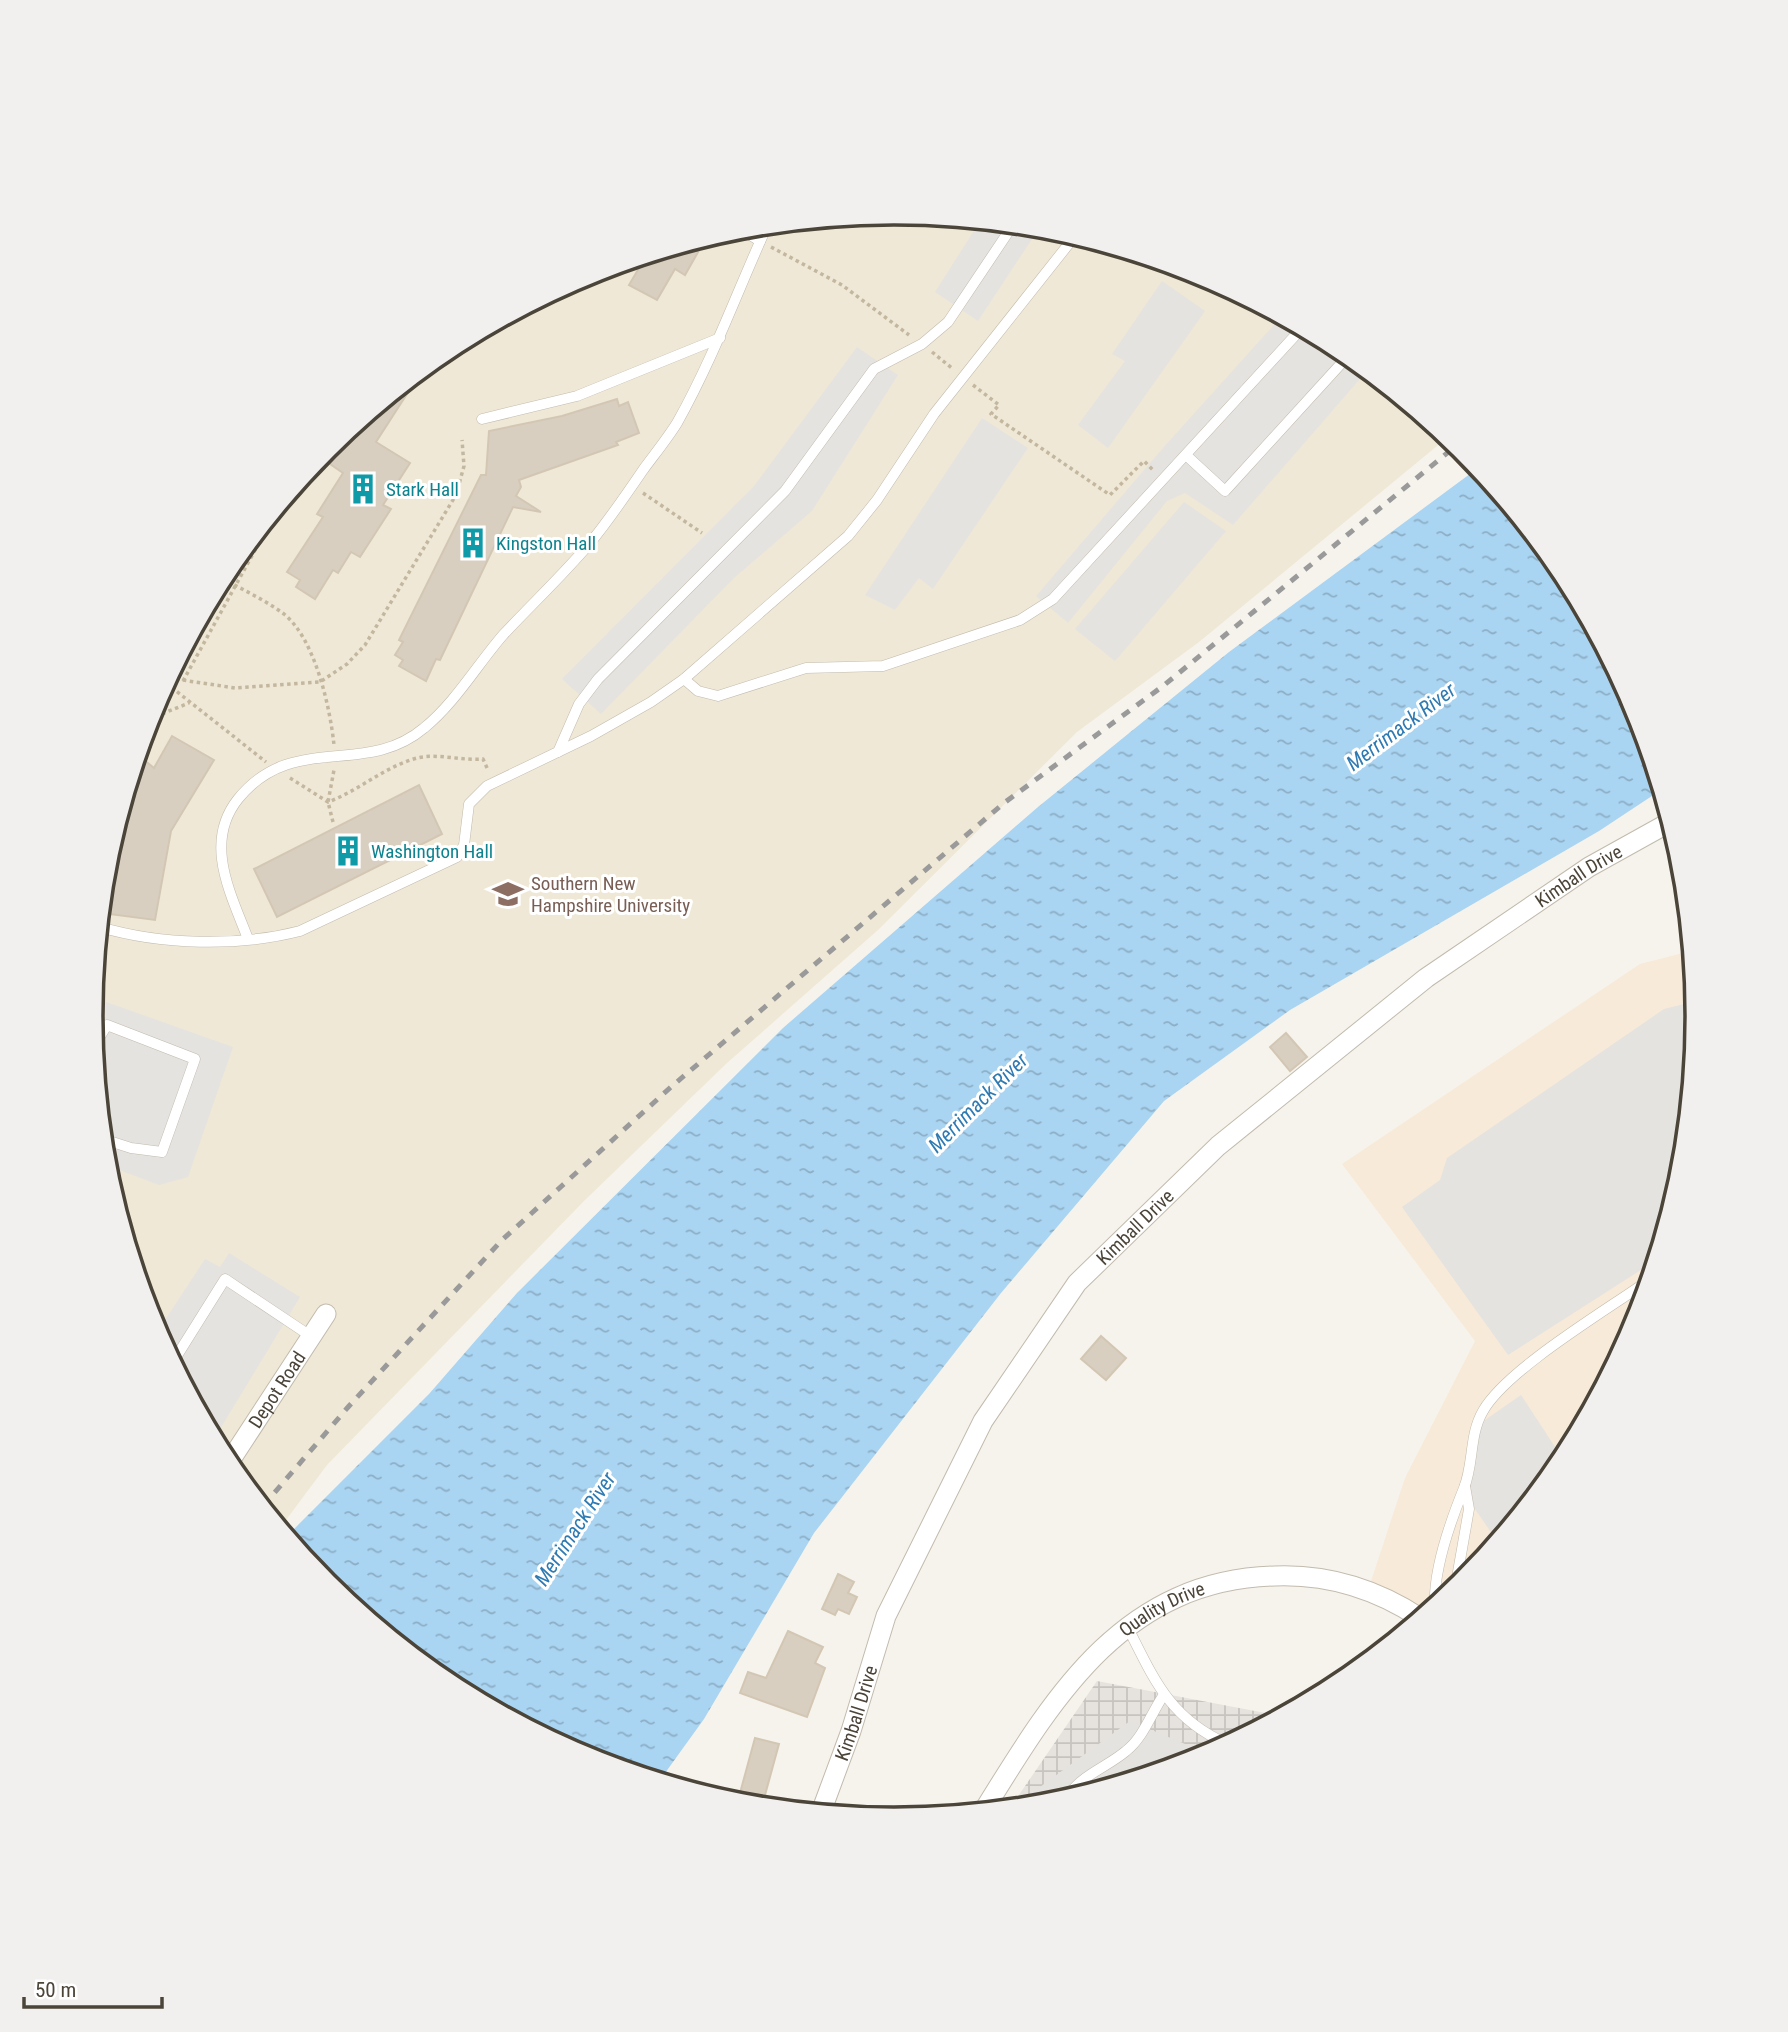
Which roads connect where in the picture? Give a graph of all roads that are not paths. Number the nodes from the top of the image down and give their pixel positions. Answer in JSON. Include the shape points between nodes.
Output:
{"nodes":[{"id":1,"x":1007,"y":234,"type":"edge"},
{"id":2,"x":762,"y":237,"type":"edge"},
{"id":3,"x":755,"y":238,"type":"edge"},
{"id":4,"x":760,"y":241,"type":"junction"},
{"id":5,"x":1068,"y":245,"type":"edge"},
{"id":6,"x":1296,"y":335,"type":"edge"},
{"id":7,"x":720,"y":338,"type":"junction"},
{"id":8,"x":1341,"y":364,"type":"edge"},
{"id":9,"x":482,"y":419,"type":"dead end"},
{"id":10,"x":1187,"y":456,"type":"junction"},
{"id":11,"x":684,"y":679,"type":"junction"},
{"id":12,"x":558,"y":752,"type":"junction"},
{"id":13,"x":1662,"y":827,"type":"edge"},
{"id":14,"x":108,"y":929,"type":"edge"},
{"id":15,"x":248,"y":939,"type":"junction"},
{"id":16,"x":104,"y":1031,"type":"edge"},
{"id":17,"x":114,"y":1142,"type":"edge"},
{"id":18,"x":1636,"y":1289,"type":"edge"},
{"id":19,"x":326,"y":1314,"type":"dead end"},
{"id":20,"x":312,"y":1337,"type":"junction"},
{"id":21,"x":179,"y":1353,"type":"edge"},
{"id":22,"x":236,"y":1453,"type":"edge"},
{"id":23,"x":1465,"y":1486,"type":"junction"},
{"id":24,"x":1458,"y":1569,"type":"edge"},
{"id":25,"x":1436,"y":1591,"type":"edge"},
{"id":26,"x":1412,"y":1613,"type":"edge"},
{"id":27,"x":1126,"y":1625,"type":"junction"},
{"id":28,"x":1163,"y":1696,"type":"junction"},
{"id":29,"x":1216,"y":1738,"type":"edge"},
{"id":30,"x":1078,"y":1785,"type":"edge"},
{"id":31,"x":990,"y":1801,"type":"edge"},
{"id":32,"x":824,"y":1803,"type":"edge"}],
"edges":[{"from":1,"to":12,"type":"lane","via":[[948,322],[922,344],[868,375],[785,491],[598,679],[579,704]]},
{"from":2,"to":4,"type":"lane"},
{"from":3,"to":4,"type":"lane"},
{"from":4,"to":7,"type":"lane"},
{"from":5,"to":11,"type":"lane","via":[[934,414],[848,536]]},
{"from":6,"to":10,"type":"lane"},
{"from":7,"to":9,"type":"lane","via":[[578,396]]},
{"from":7,"to":15,"type":"lane","via":[[676,424],[591,541],[425,728],[378,751],[291,761],[254,782],[237,801],[222,837],[223,874]]},
{"from":8,"to":10,"type":"lane","via":[[1226,491]]},
{"from":10,"to":11,"type":"lane","via":[[1052,599],[1020,620],[903,661],[806,668],[718,696],[698,691]]},
{"from":11,"to":12,"type":"lane","via":[[622,720]]},
{"from":12,"to":15,"type":"lane","via":[[493,782],[469,804],[464,845],[457,857],[300,930]]},
{"from":13,"to":32,"type":"street","name":"Kimball Drive","via":[[1589,867],[1426,978],[1218,1146],[1077,1283],[983,1421],[886,1616]]},
{"from":14,"to":15,"type":"lane","via":[[192,941]]},
{"from":16,"to":17,"type":"lane","via":[[107,1025],[195,1059],[162,1152]]},
{"from":18,"to":23,"type":"lane","via":[[1497,1393],[1475,1427]]},
{"from":19,"to":20,"type":"street","name":"Depot Road"},
{"from":20,"to":21,"type":"lane","via":[[225,1279]]},
{"from":20,"to":22,"type":"street","name":"Depot Road"},
{"from":23,"to":24,"type":"lane","via":[[1469,1509]]},
{"from":23,"to":25,"type":"lane","via":[[1454,1509]]},
{"from":26,"to":27,"type":"street","name":"Quality Drive","via":[[1361,1588],[1295,1575],[1216,1583],[1182,1594]]},
{"from":27,"to":28,"type":"lane"},
{"from":27,"to":31,"type":"street","name":"Quality Drive","via":[[1062,1692]]},
{"from":28,"to":29,"type":"lane","via":[[1188,1722]]},
{"from":28,"to":30,"type":"lane","via":[[1127,1751]]}]}
